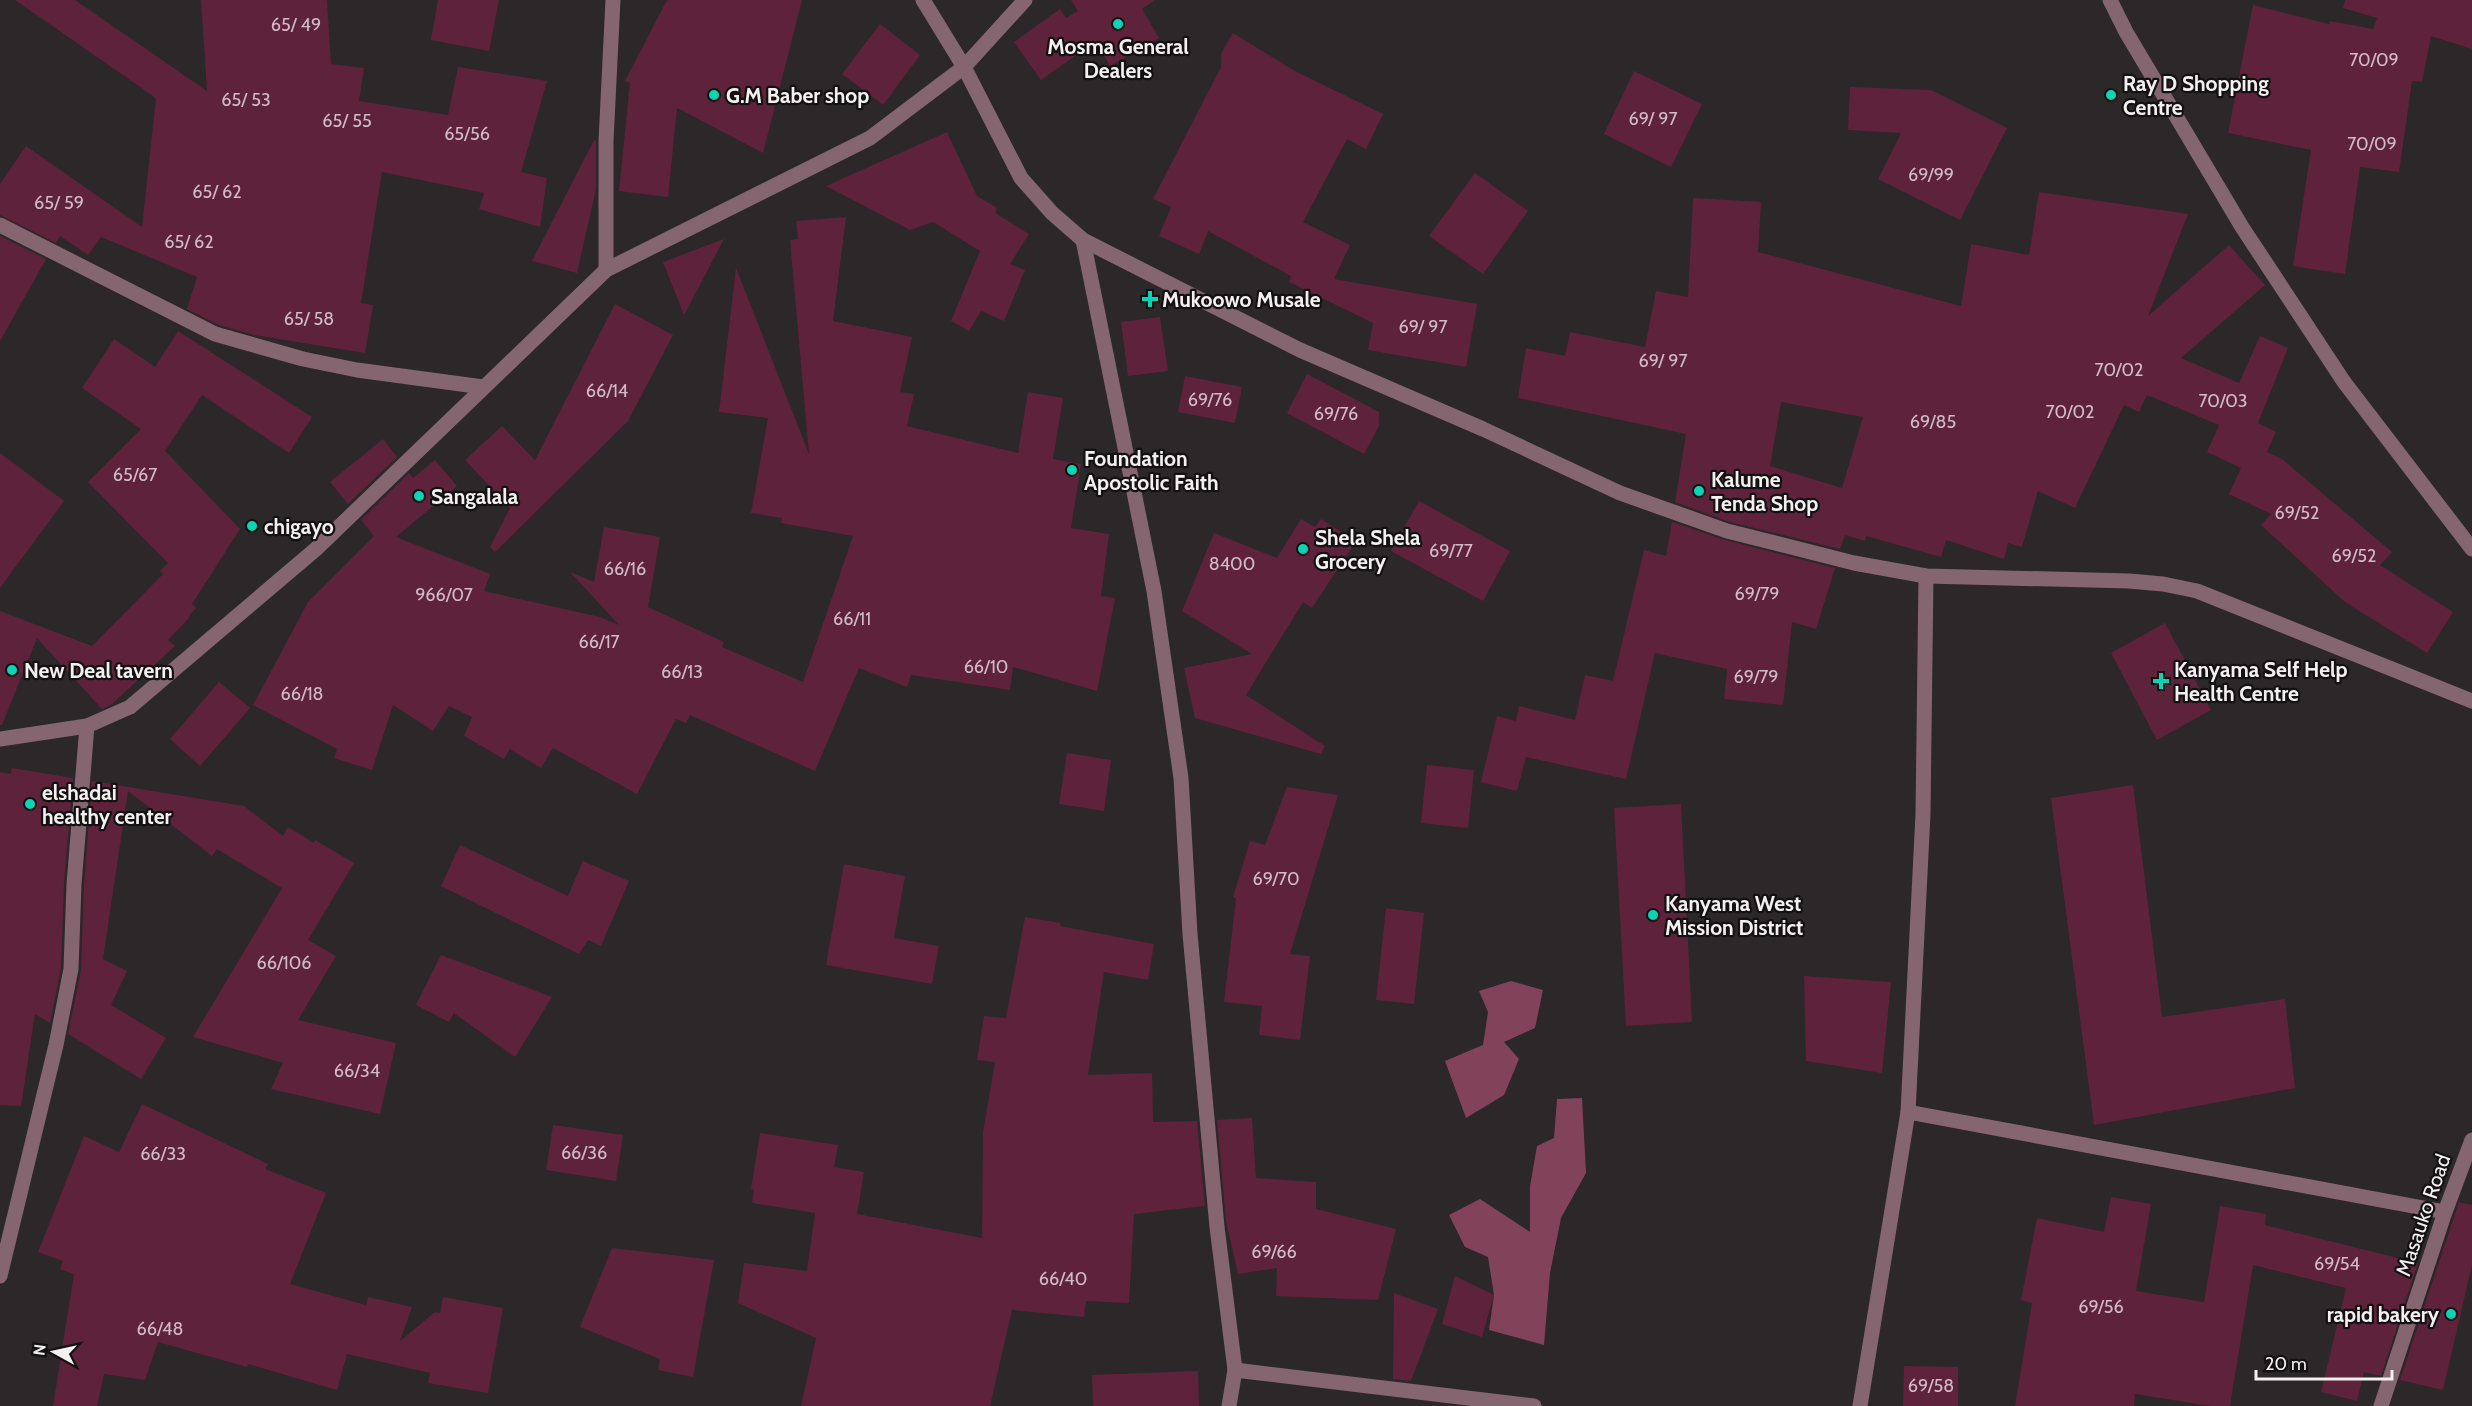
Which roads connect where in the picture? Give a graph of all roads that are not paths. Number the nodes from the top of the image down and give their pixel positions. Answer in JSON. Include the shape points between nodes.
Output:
{"nodes":[{"id":1,"x":613,"y":0,"type":"edge"},
{"id":2,"x":923,"y":0,"type":"edge"},
{"id":3,"x":1025,"y":0,"type":"edge"},
{"id":4,"x":2110,"y":0,"type":"edge"},
{"id":5,"x":964,"y":67,"type":"junction"},
{"id":6,"x":0,"y":225,"type":"edge"},
{"id":7,"x":1083,"y":240,"type":"junction"},
{"id":8,"x":606,"y":270,"type":"junction"},
{"id":9,"x":483,"y":387,"type":"junction"},
{"id":10,"x":2472,"y":549,"type":"edge"},
{"id":11,"x":1926,"y":576,"type":"junction"},
{"id":12,"x":2472,"y":700,"type":"edge"},
{"id":13,"x":87,"y":726,"type":"junction"},
{"id":14,"x":0,"y":739,"type":"edge"},
{"id":15,"x":1908,"y":1112,"type":"junction"},
{"id":16,"x":2472,"y":1140,"type":"edge"},
{"id":17,"x":2445,"y":1212,"type":"junction"},
{"id":18,"x":0,"y":1276,"type":"edge"},
{"id":19,"x":1235,"y":1370,"type":"junction"},
{"id":20,"x":1229,"y":1406,"type":"edge"},
{"id":21,"x":1534,"y":1406,"type":"edge"},
{"id":22,"x":1860,"y":1406,"type":"edge"},
{"id":23,"x":2381,"y":1406,"type":"edge"}],
"edges":[{"from":1,"to":8,"type":"street","via":[[606,141]]},
{"from":2,"to":5,"type":"street"},
{"from":3,"to":5,"type":"street"},
{"from":4,"to":10,"type":"street","via":[[2267,266],[2344,382]]},
{"from":5,"to":7,"type":"street","via":[[1021,178]]},
{"from":5,"to":8,"type":"street","via":[[870,138]]},
{"from":6,"to":9,"type":"street","via":[[215,334],[357,370]]},
{"from":7,"to":11,"type":"street","via":[[1300,350],[1620,493],[1727,531]]},
{"from":7,"to":19,"type":"street","via":[[1154,591],[1181,778],[1190,934],[1217,1227]]},
{"from":8,"to":9,"type":"street"},
{"from":9,"to":13,"type":"street","via":[[307,556],[130,707]]},
{"from":11,"to":12,"type":"street","via":[[2129,580],[2196,591]]},
{"from":11,"to":15,"type":"street","via":[[1923,814]]},
{"from":13,"to":14,"type":"street"},
{"from":13,"to":18,"type":"street","via":[[71,969],[54,1056]]},
{"from":15,"to":17,"type":"street"},
{"from":15,"to":22,"type":"street"},
{"from":16,"to":17,"type":"street","name":"Masauko Road"},
{"from":17,"to":23,"type":"street","name":"Masauko Road"},
{"from":19,"to":20,"type":"street"},
{"from":19,"to":21,"type":"street"}]}
